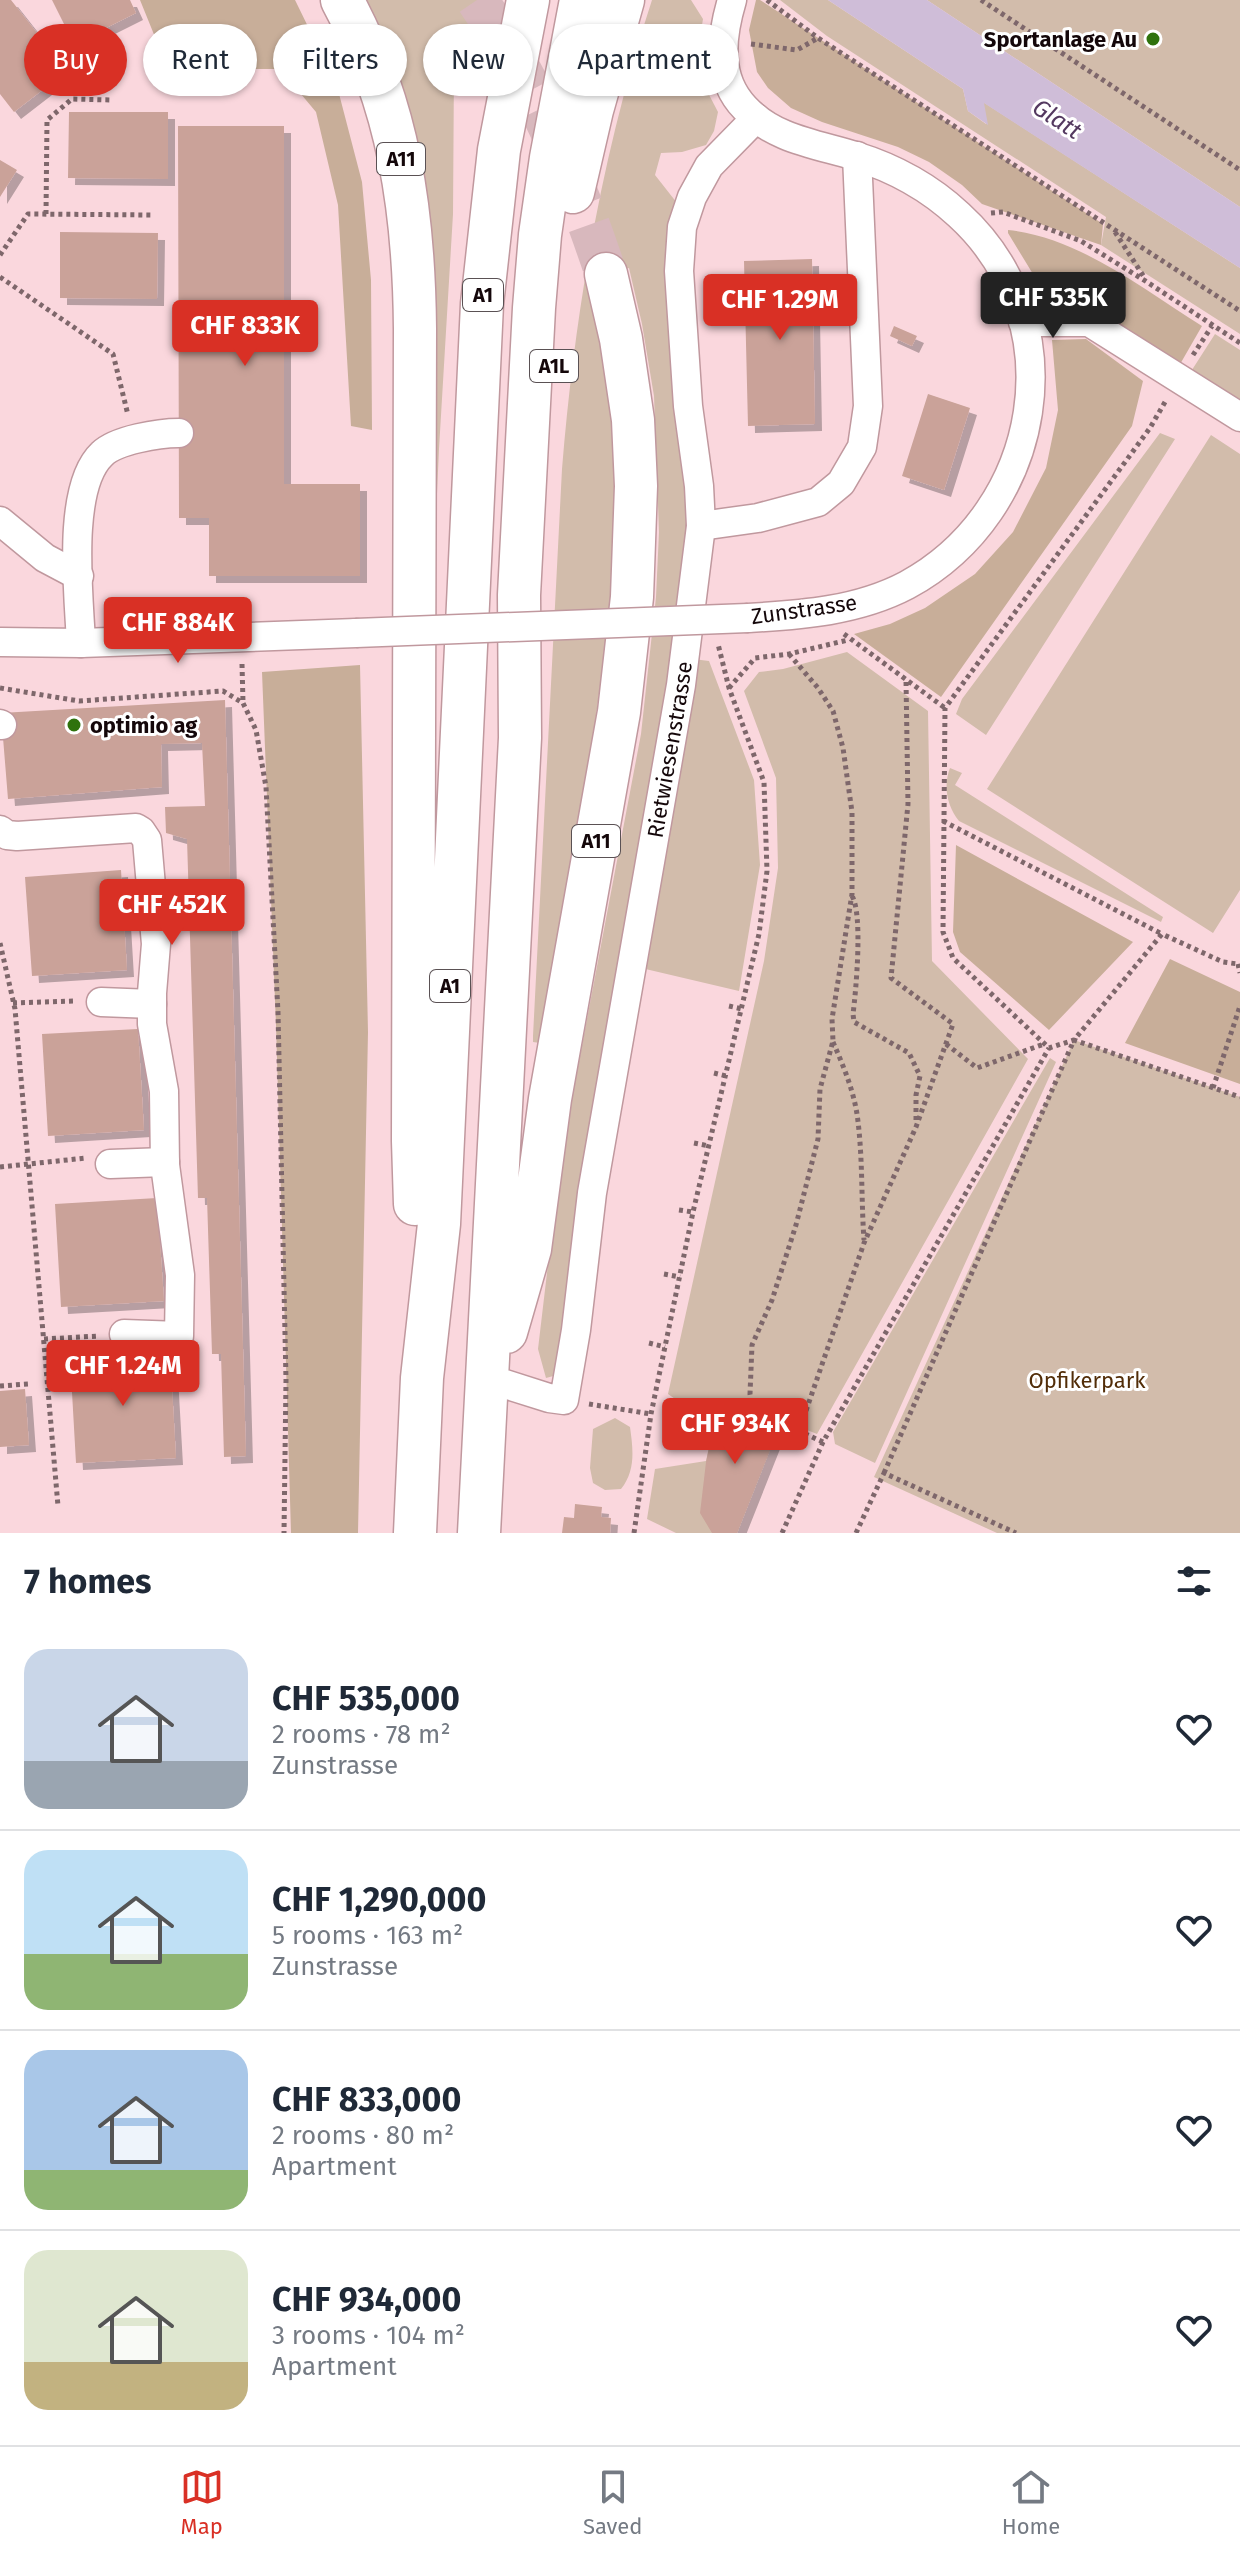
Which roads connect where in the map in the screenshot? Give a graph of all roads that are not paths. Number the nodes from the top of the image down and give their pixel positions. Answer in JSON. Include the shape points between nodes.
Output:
{"nodes":[{"id":1,"x":342,"y":0,"type":"edge"},
{"id":2,"x":528,"y":0,"type":"edge"},
{"id":3,"x":581,"y":0,"type":"edge"},
{"id":4,"x":623,"y":0,"type":"edge"},
{"id":5,"x":732,"y":0,"type":"edge"},
{"id":6,"x":756,"y":118,"type":"junction"},
{"id":7,"x":857,"y":156,"type":"junction"},
{"id":8,"x":606,"y":274,"type":"tunnel mouth"},
{"id":9,"x":1023,"y":322,"type":"junction"},
{"id":10,"x":1240,"y":417,"type":"edge"},
{"id":11,"x":179,"y":433,"type":"dead end"},
{"id":12,"x":0,"y":521,"type":"edge"},
{"id":13,"x":701,"y":526,"type":"junction"},
{"id":14,"x":79,"y":576,"type":"junction"},
{"id":15,"x":0,"y":642,"type":"edge"},
{"id":16,"x":81,"y":643,"type":"junction"},
{"id":17,"x":520,"y":738,"type":"junction"},
{"id":18,"x":0,"y":830,"type":"edge"},
{"id":19,"x":101,"y":1002,"type":"road end"},
{"id":20,"x":152,"y":1004,"type":"junction"},
{"id":21,"x":165,"y":1162,"type":"junction"},
{"id":22,"x":110,"y":1164,"type":"road end"},
{"id":23,"x":124,"y":1334,"type":"road end"},
{"id":24,"x":422,"y":1378,"type":"junction"},
{"id":25,"x":489,"y":1391,"type":"junction"},
{"id":26,"x":415,"y":1533,"type":"edge"},
{"id":27,"x":479,"y":1533,"type":"edge"}],
"edges":[{"from":1,"to":24,"type":"highway","number":"A11","via":[[375,68],[393,123],[413,264],[413,1141]]},
{"from":2,"to":24,"type":"highway","number":"A1","via":[[499,150],[482,304],[439,1224]]},
{"from":3,"to":17,"type":"highway","number":"A1","via":[[540,235],[519,595]]},
{"from":4,"to":17,"type":"highway","number":"A1L","via":[[571,201],[557,331],[543,596]]},
{"from":5,"to":6,"type":"street","name":"Zunstrasse","via":[[722,44],[725,70],[739,101]]},
{"from":6,"to":7,"type":"street","name":"Zunstrasse","via":[[771,130]]},
{"from":6,"to":13,"type":"street","name":"Rietwiesenstrasse","via":[[709,166],[682,227],[679,271]]},
{"from":7,"to":9,"type":"street","name":"Zunstrasse","via":[[909,178],[962,217],[999,264]]},
{"from":7,"to":13,"type":"street","via":[[868,406],[862,447],[841,483],[818,502]]},
{"from":8,"to":25,"type":"highway","number":"A11","via":[[630,392],[635,450],[635,554],[627,652],[550,1099],[530,1249]]},
{"from":9,"to":10,"type":"street","via":[[1089,322]]},
{"from":9,"to":16,"type":"street","name":"Zunstrasse","bridge":true,"via":[[1030,376],[1026,425],[995,505],[954,551],[908,585],[859,604],[748,618]]},
{"from":11,"to":14,"type":"street","via":[[133,439],[102,453],[85,480],[78,516]]},
{"from":12,"to":14,"type":"street","via":[[45,558]]},
{"from":13,"to":25,"type":"street","name":"Rietwiesenstrasse","via":[[681,685],[592,1193],[564,1400]]},
{"from":14,"to":16,"type":"street"},
{"from":15,"to":16,"type":"street","name":"Zunstrasse"},
{"from":17,"to":25,"type":"highway","number":"A1"},
{"from":18,"to":20,"type":"street","via":[[17,836],[141,831],[150,858],[156,944]]},
{"from":19,"to":20,"type":"street"},
{"from":20,"to":21,"type":"street","via":[[164,1091]]},
{"from":21,"to":22,"type":"street"},
{"from":21,"to":23,"type":"street","via":[[180,1275],[179,1336]]},
{"from":24,"to":26,"type":"highway","number":"A1"},
{"from":25,"to":27,"type":"highway","number":"A1"}]}
